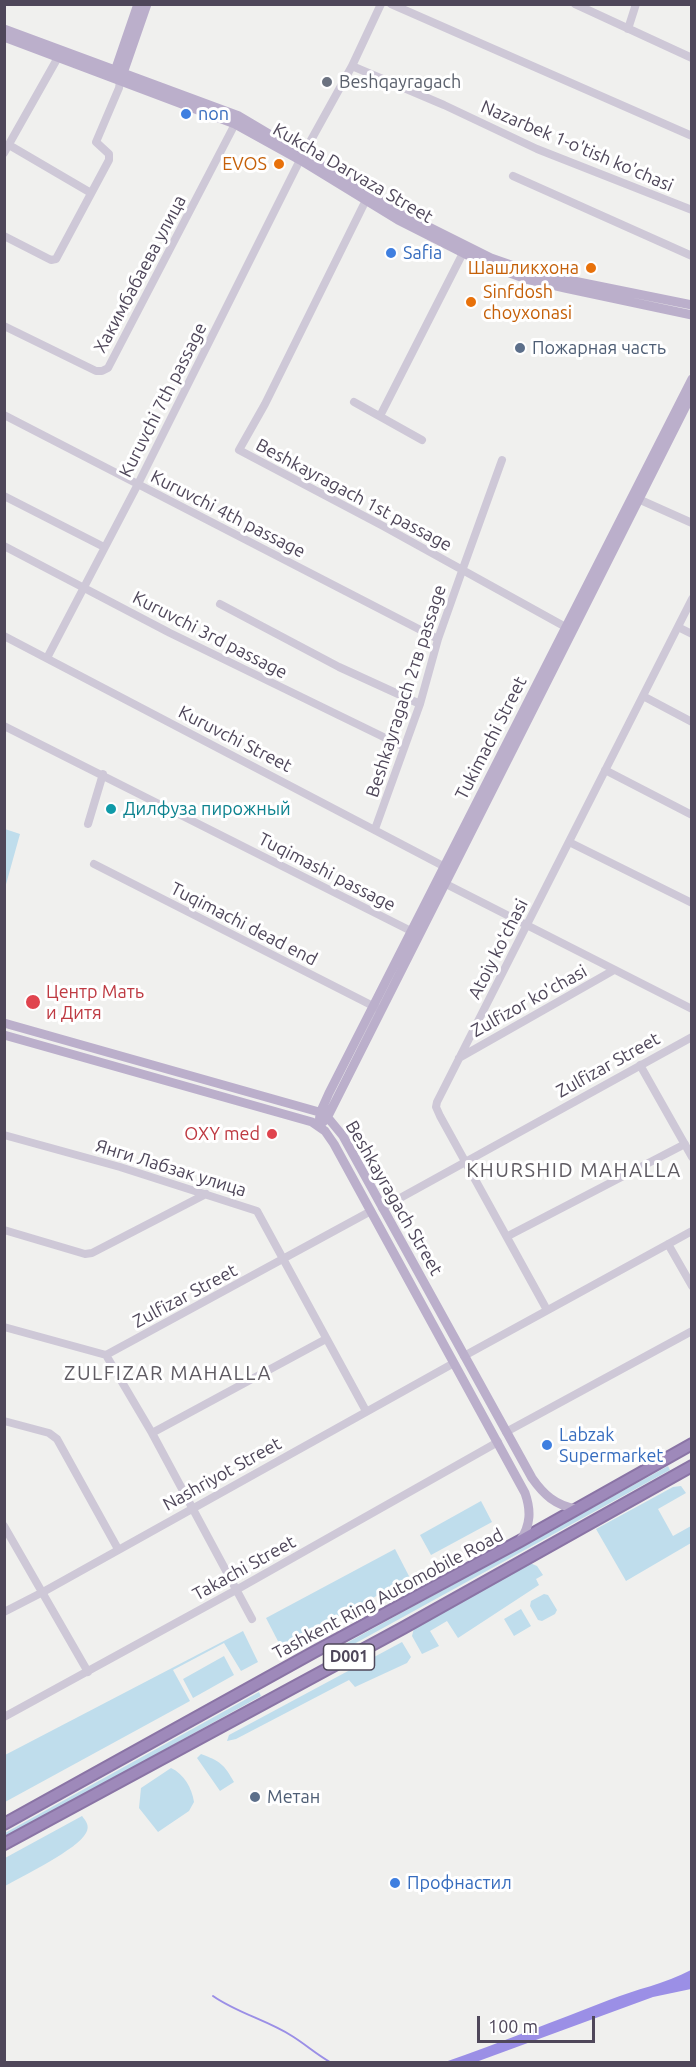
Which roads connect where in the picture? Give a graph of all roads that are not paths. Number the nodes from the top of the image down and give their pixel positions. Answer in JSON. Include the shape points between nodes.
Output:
{"nodes":[{"id":1,"x":138,"y":4,"type":"edge"},
{"id":2,"x":147,"y":4,"type":"edge"},
{"id":3,"x":381,"y":4,"type":"edge"},
{"id":4,"x":391,"y":4,"type":"edge"},
{"id":5,"x":575,"y":4,"type":"edge"},
{"id":6,"x":636,"y":4,"type":"edge"},
{"id":7,"x":4,"y":29,"type":"edge"},
{"id":8,"x":627,"y":29,"type":"junction"},
{"id":9,"x":4,"y":37,"type":"edge"},
{"id":10,"x":60,"y":54,"type":"junction"},
{"id":11,"x":692,"y":58,"type":"edge"},
{"id":12,"x":352,"y":66,"type":"junction"},
{"id":13,"x":119,"y":75,"type":"junction"},
{"id":14,"x":235,"y":124,"type":"junction"},
{"id":15,"x":692,"y":136,"type":"edge"},
{"id":16,"x":7,"y":149,"type":"edge"},
{"id":17,"x":302,"y":157,"type":"junction"},
{"id":18,"x":513,"y":176,"type":"dead end"},
{"id":19,"x":91,"y":194,"type":"junction"},
{"id":20,"x":365,"y":202,"type":"junction"},
{"id":21,"x":692,"y":210,"type":"edge"},
{"id":22,"x":4,"y":236,"type":"edge"},
{"id":23,"x":464,"y":250,"type":"junction"},
{"id":24,"x":692,"y":256,"type":"edge"},
{"id":25,"x":692,"y":305,"type":"edge"},
{"id":26,"x":692,"y":315,"type":"edge"},
{"id":27,"x":4,"y":326,"type":"edge"},
{"id":28,"x":692,"y":379,"type":"edge"},
{"id":29,"x":692,"y":394,"type":"edge"},
{"id":30,"x":354,"y":402,"type":"dead end"},
{"id":31,"x":678,"y":414,"type":"junction"},
{"id":32,"x":4,"y":415,"type":"edge"},
{"id":33,"x":380,"y":416,"type":"junction"},
{"id":34,"x":422,"y":440,"type":"dead end"},
{"id":35,"x":502,"y":460,"type":"dead end"},
{"id":36,"x":138,"y":484,"type":"junction"},
{"id":37,"x":4,"y":496,"type":"edge"},
{"id":38,"x":636,"y":497,"type":"junction"},
{"id":39,"x":692,"y":523,"type":"edge"},
{"id":40,"x":4,"y":546,"type":"edge"},
{"id":41,"x":104,"y":547,"type":"junction"},
{"id":42,"x":462,"y":571,"type":"junction"},
{"id":43,"x":83,"y":587,"type":"junction"},
{"id":44,"x":692,"y":599,"type":"edge"},
{"id":45,"x":220,"y":604,"type":"dead end"},
{"id":46,"x":678,"y":627,"type":"junction"},
{"id":47,"x":569,"y":629,"type":"junction"},
{"id":48,"x":692,"y":634,"type":"edge"},
{"id":49,"x":4,"y":636,"type":"edge"},
{"id":50,"x":438,"y":639,"type":"junction"},
{"id":51,"x":47,"y":658,"type":"junction"},
{"id":52,"x":643,"y":696,"type":"junction"},
{"id":53,"x":420,"y":704,"type":"junction"},
{"id":54,"x":692,"y":722,"type":"edge"},
{"id":55,"x":4,"y":726,"type":"edge"},
{"id":56,"x":404,"y":747,"type":"junction"},
{"id":57,"x":606,"y":770,"type":"junction"},
{"id":58,"x":103,"y":774,"type":"junction"},
{"id":59,"x":692,"y":815,"type":"edge"},
{"id":60,"x":88,"y":824,"type":"dead end"},
{"id":61,"x":375,"y":829,"type":"junction"},
{"id":62,"x":569,"y":842,"type":"junction"},
{"id":63,"x":94,"y":864,"type":"dead end"},
{"id":64,"x":448,"y":869,"type":"junction"},
{"id":65,"x":441,"y":882,"type":"junction"},
{"id":66,"x":692,"y":903,"type":"edge"},
{"id":67,"x":527,"y":925,"type":"junction"},
{"id":68,"x":411,"y":931,"type":"junction"},
{"id":69,"x":614,"y":970,"type":"junction"},
{"id":70,"x":377,"y":1009,"type":"junction"},
{"id":71,"x":692,"y":1009,"type":"edge"},
{"id":72,"x":4,"y":1023,"type":"edge"},
{"id":73,"x":4,"y":1035,"type":"edge"},
{"id":74,"x":692,"y":1037,"type":"edge"},
{"id":75,"x":458,"y":1059,"type":"junction"},
{"id":76,"x":640,"y":1065,"type":"junction"},
{"id":77,"x":324,"y":1115,"type":"junction"},
{"id":78,"x":319,"y":1126,"type":"junction"},
{"id":79,"x":4,"y":1135,"type":"edge"},
{"id":80,"x":685,"y":1144,"type":"junction"},
{"id":81,"x":692,"y":1157,"type":"edge"},
{"id":82,"x":466,"y":1161,"type":"junction"},
{"id":83,"x":206,"y":1194,"type":"junction"},
{"id":84,"x":382,"y":1208,"type":"junction"},
{"id":85,"x":371,"y":1211,"type":"junction"},
{"id":86,"x":4,"y":1230,"type":"edge"},
{"id":87,"x":692,"y":1231,"type":"edge"},
{"id":88,"x":508,"y":1236,"type":"junction"},
{"id":89,"x":668,"y":1244,"type":"junction"},
{"id":90,"x":284,"y":1260,"type":"junction"},
{"id":91,"x":692,"y":1286,"type":"edge"},
{"id":92,"x":548,"y":1310,"type":"junction"},
{"id":93,"x":4,"y":1327,"type":"edge"},
{"id":94,"x":692,"y":1331,"type":"edge"},
{"id":95,"x":326,"y":1339,"type":"junction"},
{"id":96,"x":106,"y":1355,"type":"junction"},
{"id":97,"x":464,"y":1356,"type":"junction"},
{"id":98,"x":454,"y":1363,"type":"junction"},
{"id":99,"x":366,"y":1411,"type":"junction"},
{"id":100,"x":4,"y":1421,"type":"edge"},
{"id":101,"x":506,"y":1432,"type":"junction"},
{"id":102,"x":152,"y":1433,"type":"junction"},
{"id":103,"x":498,"y":1442,"type":"junction"},
{"id":104,"x":692,"y":1444,"type":"edge"},
{"id":105,"x":675,"y":1454,"type":"junction"},
{"id":106,"x":688,"y":1468,"type":"edge"},
{"id":107,"x":527,"y":1470,"type":"junction"},
{"id":108,"x":516,"y":1476,"type":"junction"},
{"id":109,"x":192,"y":1508,"type":"junction"},
{"id":110,"x":576,"y":1509,"type":"junction"},
{"id":111,"x":4,"y":1526,"type":"edge"},
{"id":112,"x":520,"y":1540,"type":"junction"},
{"id":113,"x":118,"y":1549,"type":"junction"},
{"id":114,"x":236,"y":1590,"type":"junction"},
{"id":115,"x":43,"y":1592,"type":"junction"},
{"id":116,"x":9,"y":1606,"type":"edge"},
{"id":117,"x":4,"y":1612,"type":"edge"},
{"id":118,"x":252,"y":1619,"type":"dead end"},
{"id":119,"x":314,"y":1652,"type":"junction"},
{"id":120,"x":324,"y":1670,"type":"junction"},
{"id":121,"x":88,"y":1672,"type":"junction"},
{"id":122,"x":264,"y":1679,"type":"junction"},
{"id":123,"x":274,"y":1697,"type":"junction"},
{"id":124,"x":4,"y":1717,"type":"edge"},
{"id":125,"x":4,"y":1824,"type":"edge"},
{"id":126,"x":4,"y":1844,"type":"edge"}],
"edges":[{"from":1,"to":13,"type":"main road"},
{"from":2,"to":13,"type":"main road"},
{"from":3,"to":12,"type":"street","name":"Kuruvchi 7th passage"},
{"from":4,"to":15,"type":"street"},
{"from":5,"to":8,"type":"street"},
{"from":6,"to":8,"type":"street"},
{"from":7,"to":10,"type":"main road","name":"Kukcha Darvaza Street"},
{"from":8,"to":11,"type":"street"},
{"from":9,"to":10,"type":"main road","name":"Kukcha Darvaza Street"},
{"from":10,"to":13,"type":"main road","name":"Kukcha Darvaza Street"},
{"from":10,"to":16,"type":"street"},
{"from":12,"to":17,"type":"street","name":"Kuruvchi 7th passage"},
{"from":12,"to":21,"type":"street","name":"Nazarbek 1-o'tish ko'chasi","via":[[537,149]]},
{"from":13,"to":14,"type":"main road","name":"Kukcha Darvaza Street"},
{"from":13,"to":17,"type":"main road","name":"Kukcha Darvaza Street","via":[[239,116]]},
{"from":13,"to":19,"type":"street","via":[[119,88],[96,142],[110,157]]},
{"from":14,"to":17,"type":"main road","name":"Kukcha Darvaza Street"},
{"from":14,"to":27,"type":"street","name":"Хакимбабаева улица","via":[[108,368],[96,371]]},
{"from":16,"to":19,"type":"street"},
{"from":17,"to":20,"type":"main road","name":"Kukcha Darvaza Street"},
{"from":17,"to":23,"type":"main road","name":"Kukcha Darvaza Street"},
{"from":17,"to":36,"type":"street","name":"Kuruvchi 7th passage"},
{"from":18,"to":24,"type":"street"},
{"from":19,"to":22,"type":"street","via":[[54,260]]},
{"from":20,"to":23,"type":"main road","name":"Kukcha Darvaza Street"},
{"from":20,"to":42,"type":"street","name":"Beshkayragach 1st passage","via":[[266,404],[239,450]]},
{"from":23,"to":25,"type":"main road","name":"Kukcha Darvaza Street","via":[[534,273]]},
{"from":23,"to":26,"type":"main road","name":"Kukcha Darvaza Street","via":[[526,279]]},
{"from":23,"to":33,"type":"street"},
{"from":28,"to":31,"type":"main road","name":"Tukimachi Street"},
{"from":29,"to":31,"type":"main road","name":"Tukimachi Street"},
{"from":30,"to":33,"type":"street"},
{"from":31,"to":38,"type":"main road","name":"Tukimachi Street"},
{"from":32,"to":36,"type":"street","name":"Kuruvchi 4th passage"},
{"from":33,"to":34,"type":"street"},
{"from":35,"to":42,"type":"street","name":"Beshkayragach 2тв passage"},
{"from":36,"to":41,"type":"street","name":"Kuruvchi 7th passage"},
{"from":36,"to":50,"type":"street","name":"Kuruvchi 4th passage"},
{"from":37,"to":41,"type":"street"},
{"from":38,"to":39,"type":"street"},
{"from":38,"to":47,"type":"main road","name":"Tukimachi Street"},
{"from":40,"to":43,"type":"street","name":"Kuruvchi 3rd passage"},
{"from":41,"to":43,"type":"street","name":"Kuruvchi 7th passage"},
{"from":42,"to":47,"type":"street","name":"Beshkayragach 1st passage"},
{"from":42,"to":50,"type":"street","name":"Beshkayragach 2тв passage"},
{"from":43,"to":51,"type":"street","name":"Kuruvchi 7th passage"},
{"from":43,"to":56,"type":"street","name":"Kuruvchi 3rd passage"},
{"from":44,"to":46,"type":"street","name":"Atoiy koʻchasi"},
{"from":45,"to":53,"type":"street","via":[[339,667]]},
{"from":46,"to":48,"type":"street"},
{"from":46,"to":52,"type":"street","name":"Atoiy koʻchasi"},
{"from":47,"to":64,"type":"main road","name":"Tukimachi Street"},
{"from":49,"to":51,"type":"street","name":"Kuruvchi Street"},
{"from":50,"to":53,"type":"street","name":"Beshkayragach 2тв passage"},
{"from":51,"to":61,"type":"street","name":"Kuruvchi Street"},
{"from":52,"to":54,"type":"street"},
{"from":52,"to":57,"type":"street","name":"Atoiy koʻchasi"},
{"from":53,"to":56,"type":"street","name":"Beshkayragach 2тв passage"},
{"from":55,"to":58,"type":"street","name":"Tuqimashi passage"},
{"from":56,"to":61,"type":"street","name":"Beshkayragach 2тв passage"},
{"from":57,"to":59,"type":"street"},
{"from":57,"to":62,"type":"street","name":"Atoiy koʻchasi"},
{"from":58,"to":60,"type":"street"},
{"from":58,"to":68,"type":"street","name":"Tuqimashi passage"},
{"from":61,"to":64,"type":"street","name":"Kuruvchi Street"},
{"from":62,"to":66,"type":"street"},
{"from":62,"to":67,"type":"street","name":"Atoiy koʻchasi"},
{"from":63,"to":70,"type":"street","name":"Tuqimachi dead end"},
{"from":64,"to":65,"type":"main road","name":"Tukimachi Street"},
{"from":65,"to":67,"type":"street"},
{"from":65,"to":68,"type":"main road","name":"Tukimachi Street"},
{"from":65,"to":70,"type":"main road","name":"Tukimachi Street"},
{"from":67,"to":69,"type":"street"},
{"from":67,"to":75,"type":"street","name":"Atoiy koʻchasi"},
{"from":68,"to":70,"type":"main road","name":"Tukimachi Street"},
{"from":69,"to":71,"type":"street"},
{"from":69,"to":75,"type":"street","name":"Zulfizor ko'chasi"},
{"from":70,"to":77,"type":"main road","name":"Tukimachi Street"},
{"from":72,"to":77,"type":"main road","name":"Beshkayragach Street"},
{"from":73,"to":78,"type":"main road","name":"Beshkayragach Street"},
{"from":74,"to":76,"type":"street","name":"Zulfizar Street"},
{"from":75,"to":82,"type":"street","name":"Atoiy koʻchasi","via":[[436,1107]]},
{"from":76,"to":80,"type":"street"},
{"from":76,"to":82,"type":"street","name":"Zulfizar Street"},
{"from":77,"to":78,"type":"main road"},
{"from":77,"to":84,"type":"main road","name":"Beshkayragach Street","via":[[343,1136]]},
{"from":78,"to":85,"type":"main road","name":"Beshkayragach Street","via":[[334,1144]]},
{"from":79,"to":83,"type":"street","name":"Янги Лабзак улица"},
{"from":80,"to":81,"type":"street"},
{"from":80,"to":88,"type":"street"},
{"from":82,"to":84,"type":"street","name":"Zulfizar Street"},
{"from":82,"to":88,"type":"street","name":"Atoiy koʻchasi"},
{"from":83,"to":86,"type":"street","via":[[92,1253]]},
{"from":83,"to":90,"type":"street","name":"Янги Лабзак улица","via":[[257,1211]]},
{"from":84,"to":97,"type":"main road","name":"Beshkayragach Street"},
{"from":85,"to":90,"type":"street","name":"Zulfizar Street"},
{"from":85,"to":98,"type":"main road","name":"Beshkayragach Street"},
{"from":87,"to":89,"type":"street"},
{"from":88,"to":92,"type":"street","name":"Atoiy koʻchasi"},
{"from":89,"to":91,"type":"street"},
{"from":89,"to":92,"type":"street"},
{"from":90,"to":95,"type":"street","name":"Янги Лабзак улица"},
{"from":90,"to":96,"type":"street","name":"Zulfizar Street"},
{"from":92,"to":97,"type":"street"},
{"from":93,"to":96,"type":"street"},
{"from":94,"to":101,"type":"street"},
{"from":95,"to":99,"type":"street","name":"Янги Лабзак улица"},
{"from":95,"to":102,"type":"street"},
{"from":96,"to":102,"type":"street"},
{"from":97,"to":101,"type":"main road","name":"Beshkayragach Street"},
{"from":98,"to":99,"type":"street","name":"Nashriyot Street"},
{"from":98,"to":103,"type":"main road","name":"Beshkayragach Street"},
{"from":99,"to":109,"type":"street","name":"Nashriyot Street"},
{"from":100,"to":113,"type":"street","via":[[57,1439]]},
{"from":101,"to":107,"type":"main road","name":"Beshkayragach Street"},
{"from":102,"to":109,"type":"street"},
{"from":103,"to":108,"type":"main road","name":"Beshkayragach Street"},
{"from":103,"to":114,"type":"street","name":"Takachi Street"},
{"from":104,"to":105,"type":"highway","name":"Tashkent Ring Automobile Road","number":"D001"},
{"from":105,"to":106,"type":"highway"},
{"from":105,"to":110,"type":"highway","name":"Tashkent Ring Automobile Road","number":"D001"},
{"from":106,"to":120,"type":"highway","name":"Tashkent Ring Automobile Road","number":"D001"},
{"from":107,"to":108,"type":"main road"},
{"from":107,"to":110,"type":"main road","name":"Beshkayragach Street","via":[[550,1499]]},
{"from":108,"to":112,"type":"main road","name":"Beshkayragach Street","via":[[530,1514]]},
{"from":109,"to":113,"type":"street","name":"Nashriyot Street"},
{"from":109,"to":114,"type":"street"},
{"from":110,"to":112,"type":"highway","name":"Tashkent Ring Automobile Road","number":"D001"},
{"from":111,"to":115,"type":"street"},
{"from":112,"to":119,"type":"highway","name":"Tashkent Ring Automobile Road","number":"D001"},
{"from":113,"to":115,"type":"street","name":"Nashriyot Street"},
{"from":114,"to":118,"type":"street"},
{"from":114,"to":121,"type":"street","name":"Takachi Street"},
{"from":115,"to":116,"type":"street","name":"Nashriyot Street"},
{"from":115,"to":121,"type":"street"},
{"from":116,"to":117,"type":"street","name":"Nashriyot Street"},
{"from":119,"to":120,"type":"highway"},
{"from":119,"to":122,"type":"highway","name":"Tashkent Ring Automobile Road","number":"D001"},
{"from":120,"to":123,"type":"highway","name":"Tashkent Ring Automobile Road","number":"D001"},
{"from":121,"to":124,"type":"street","name":"Takachi Street"},
{"from":122,"to":123,"type":"highway"},
{"from":122,"to":125,"type":"highway","name":"Tashkent Ring Automobile Road","number":"D001"},
{"from":123,"to":126,"type":"highway","name":"Tashkent Ring Automobile Road","number":"D001"}]}
